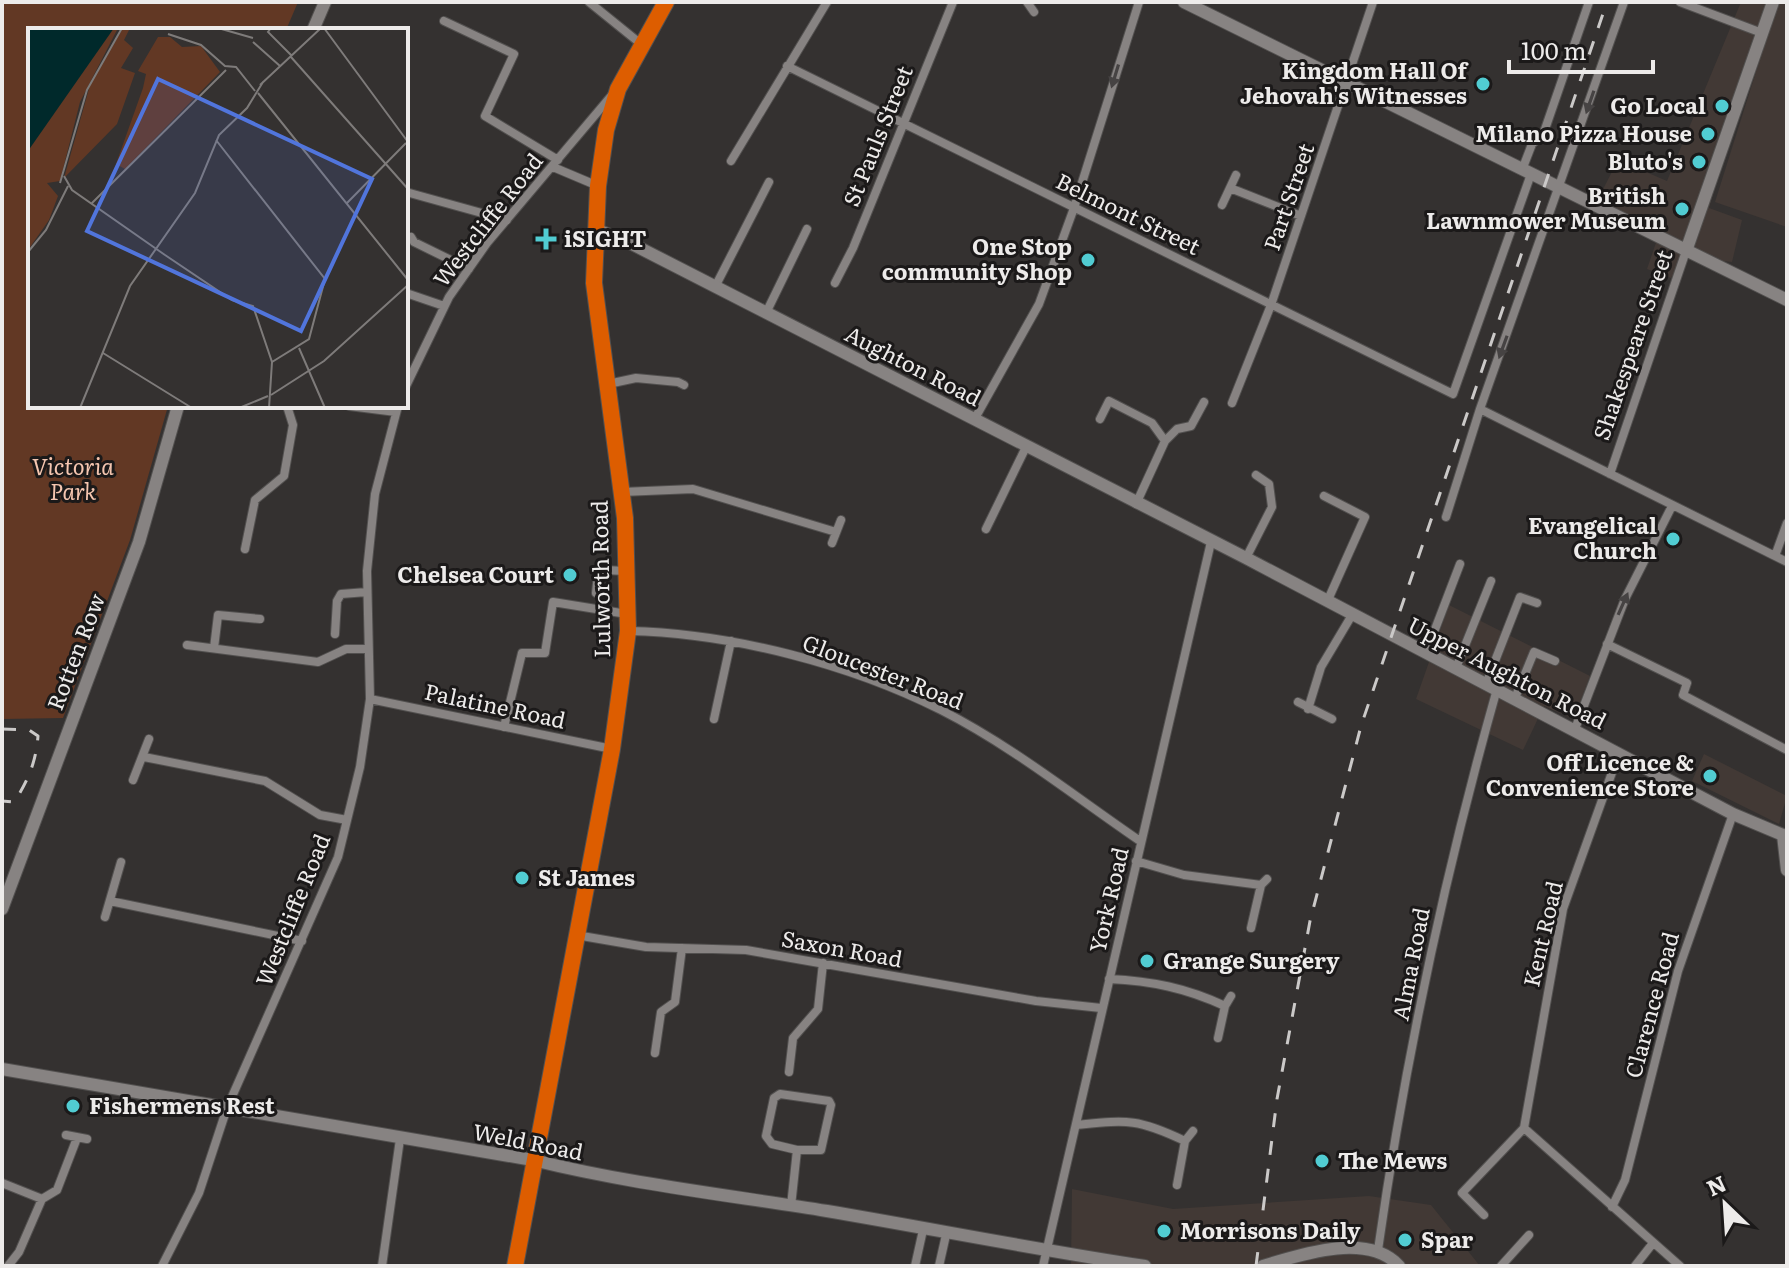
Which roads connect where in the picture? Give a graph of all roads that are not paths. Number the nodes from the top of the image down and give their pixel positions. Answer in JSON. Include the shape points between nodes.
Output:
{"nodes":[{"id":1,"x":325,"y":2,"type":"edge"},
{"id":2,"x":589,"y":2,"type":"edge"},
{"id":3,"x":666,"y":2,"type":"edge"},
{"id":4,"x":827,"y":2,"type":"edge"},
{"id":5,"x":953,"y":2,"type":"edge"},
{"id":6,"x":1027,"y":2,"type":"edge"},
{"id":7,"x":1139,"y":2,"type":"edge"},
{"id":8,"x":1184,"y":2,"type":"edge"},
{"id":9,"x":1373,"y":2,"type":"edge"},
{"id":10,"x":1589,"y":2,"type":"edge"},
{"id":11,"x":1624,"y":2,"type":"edge"},
{"id":12,"x":1680,"y":2,"type":"edge"},
{"id":13,"x":1773,"y":2,"type":"edge"},
{"id":14,"x":1034,"y":12,"type":"dead end"},
{"id":15,"x":444,"y":21,"type":"dead end"},
{"id":16,"x":314,"y":28,"type":"edge"},
{"id":17,"x":1762,"y":33,"type":"junction"},
{"id":18,"x":641,"y":44,"type":"junction"},
{"id":19,"x":787,"y":66,"type":"junction"},
{"id":20,"x":1348,"y":83,"type":"junction"},
{"id":21,"x":618,"y":89,"type":"junction"},
{"id":22,"x":903,"y":126,"type":"junction"},
{"id":23,"x":731,"y":161,"type":"dead end"},
{"id":24,"x":556,"y":163,"type":"junction"},
{"id":25,"x":1527,"y":172,"type":"junction"},
{"id":26,"x":1236,"y":175,"type":"dead end"},
{"id":27,"x":769,"y":182,"type":"dead end"},
{"id":28,"x":598,"y":186,"type":"junction"},
{"id":29,"x":1230,"y":188,"type":"junction"},
{"id":30,"x":1561,"y":188,"type":"junction"},
{"id":31,"x":408,"y":193,"type":"edge"},
{"id":32,"x":1222,"y":205,"type":"dead end"},
{"id":33,"x":1074,"y":208,"type":"junction"},
{"id":34,"x":1301,"y":216,"type":"junction"},
{"id":35,"x":507,"y":220,"type":"junction"},
{"id":36,"x":595,"y":229,"type":"junction"},
{"id":37,"x":807,"y":229,"type":"dead end"},
{"id":38,"x":411,"y":237,"type":"dead end"},
{"id":39,"x":1686,"y":251,"type":"junction"},
{"id":40,"x":469,"y":269,"type":"junction"},
{"id":41,"x":835,"y":283,"type":"dead end"},
{"id":42,"x":715,"y":287,"type":"junction"},
{"id":43,"x":408,"y":294,"type":"edge"},
{"id":44,"x":1787,"y":300,"type":"edge"},
{"id":45,"x":1271,"y":305,"type":"junction"},
{"id":46,"x":444,"y":306,"type":"junction"},
{"id":47,"x":766,"y":313,"type":"junction"},
{"id":48,"x":408,"y":382,"type":"edge"},
{"id":49,"x":607,"y":384,"type":"junction"},
{"id":50,"x":684,"y":385,"type":"dead end"},
{"id":51,"x":1204,"y":402,"type":"dead end"},
{"id":52,"x":1232,"y":403,"type":"dead end"},
{"id":53,"x":177,"y":408,"type":"edge"},
{"id":54,"x":288,"y":408,"type":"edge"},
{"id":55,"x":397,"y":409,"type":"edge"},
{"id":56,"x":1480,"y":409,"type":"junction"},
{"id":57,"x":1100,"y":419,"type":"dead end"},
{"id":58,"x":974,"y":420,"type":"junction"},
{"id":59,"x":1165,"y":441,"type":"junction"},
{"id":60,"x":1026,"y":447,"type":"junction"},
{"id":61,"x":1610,"y":474,"type":"junction"},
{"id":62,"x":1256,"y":475,"type":"dead end"},
{"id":63,"x":622,"y":492,"type":"junction"},
{"id":64,"x":1324,"y":496,"type":"dead end"},
{"id":65,"x":1136,"y":505,"type":"junction"},
{"id":66,"x":1672,"y":506,"type":"junction"},
{"id":67,"x":1446,"y":517,"type":"dead end"},
{"id":68,"x":841,"y":520,"type":"dead end"},
{"id":69,"x":1787,"y":523,"type":"edge"},
{"id":70,"x":986,"y":529,"type":"dead end"},
{"id":71,"x":836,"y":532,"type":"junction"},
{"id":72,"x":1211,"y":542,"type":"junction"},
{"id":73,"x":832,"y":543,"type":"dead end"},
{"id":74,"x":245,"y":549,"type":"dead end"},
{"id":75,"x":1775,"y":556,"type":"junction"},
{"id":76,"x":1246,"y":558,"type":"junction"},
{"id":77,"x":1787,"y":562,"type":"edge"},
{"id":78,"x":1460,"y":564,"type":"dead end"},
{"id":79,"x":626,"y":571,"type":"junction"},
{"id":80,"x":1491,"y":581,"type":"dead end"},
{"id":81,"x":367,"y":592,"type":"junction"},
{"id":82,"x":596,"y":593,"type":"dead end"},
{"id":83,"x":1327,"y":602,"type":"junction"},
{"id":84,"x":1537,"y":603,"type":"dead end"},
{"id":85,"x":1352,"y":615,"type":"junction"},
{"id":86,"x":260,"y":619,"type":"dead end"},
{"id":87,"x":627,"y":623,"type":"junction"},
{"id":88,"x":335,"y":634,"type":"dead end"},
{"id":89,"x":731,"y":641,"type":"junction"},
{"id":90,"x":1607,"y":644,"type":"junction"},
{"id":91,"x":187,"y":645,"type":"dead end"},
{"id":92,"x":214,"y":648,"type":"junction"},
{"id":93,"x":368,"y":649,"type":"junction"},
{"id":94,"x":1426,"y":653,"type":"junction"},
{"id":95,"x":1555,"y":661,"type":"dead end"},
{"id":96,"x":1456,"y":668,"type":"junction"},
{"id":97,"x":1492,"y":687,"type":"junction"},
{"id":98,"x":1515,"y":698,"type":"junction"},
{"id":99,"x":370,"y":699,"type":"junction"},
{"id":100,"x":1298,"y":702,"type":"dead end"},
{"id":101,"x":1308,"y":709,"type":"junction"},
{"id":102,"x":714,"y":719,"type":"dead end"},
{"id":103,"x":1332,"y":719,"type":"dead end"},
{"id":104,"x":504,"y":727,"type":"junction"},
{"id":105,"x":1575,"y":729,"type":"junction"},
{"id":106,"x":149,"y":739,"type":"dead end"},
{"id":107,"x":612,"y":749,"type":"junction"},
{"id":108,"x":1787,"y":750,"type":"edge"},
{"id":109,"x":1619,"y":753,"type":"junction"},
{"id":110,"x":144,"y":757,"type":"junction"},
{"id":111,"x":133,"y":780,"type":"dead end"},
{"id":112,"x":1733,"y":814,"type":"junction"},
{"id":113,"x":347,"y":820,"type":"junction"},
{"id":114,"x":1786,"y":833,"type":"edge"},
{"id":115,"x":1140,"y":841,"type":"junction"},
{"id":116,"x":1136,"y":861,"type":"junction"},
{"id":117,"x":121,"y":862,"type":"dead end"},
{"id":118,"x":1787,"y":870,"type":"edge"},
{"id":119,"x":110,"y":901,"type":"junction"},
{"id":120,"x":2,"y":909,"type":"edge"},
{"id":121,"x":105,"y":917,"type":"dead end"},
{"id":122,"x":1251,"y":928,"type":"dead end"},
{"id":123,"x":576,"y":935,"type":"junction"},
{"id":124,"x":302,"y":941,"type":"junction"},
{"id":125,"x":682,"y":948,"type":"junction"},
{"id":126,"x":823,"y":963,"type":"junction"},
{"id":127,"x":1109,"y":979,"type":"junction"},
{"id":128,"x":1231,"y":996,"type":"dead end"},
{"id":129,"x":1225,"y":1006,"type":"junction"},
{"id":130,"x":1101,"y":1008,"type":"junction"},
{"id":131,"x":1218,"y":1038,"type":"dead end"},
{"id":132,"x":655,"y":1053,"type":"dead end"},
{"id":133,"x":2,"y":1069,"type":"edge"},
{"id":134,"x":789,"y":1072,"type":"dead end"},
{"id":135,"x":227,"y":1108,"type":"junction"},
{"id":136,"x":1076,"y":1125,"type":"junction"},
{"id":137,"x":1524,"y":1128,"type":"junction"},
{"id":138,"x":1193,"y":1131,"type":"dead end"},
{"id":139,"x":66,"y":1135,"type":"dead end"},
{"id":140,"x":400,"y":1139,"type":"junction"},
{"id":141,"x":1185,"y":1141,"type":"junction"},
{"id":142,"x":797,"y":1150,"type":"junction"},
{"id":143,"x":533,"y":1160,"type":"junction"},
{"id":144,"x":2,"y":1183,"type":"edge"},
{"id":145,"x":1177,"y":1185,"type":"dead end"},
{"id":146,"x":42,"y":1199,"type":"junction"},
{"id":147,"x":791,"y":1206,"type":"junction"},
{"id":148,"x":1612,"y":1207,"type":"junction"},
{"id":149,"x":1484,"y":1215,"type":"dead end"},
{"id":150,"x":923,"y":1230,"type":"junction"},
{"id":151,"x":946,"y":1235,"type":"junction"},
{"id":152,"x":1529,"y":1235,"type":"dead end"},
{"id":153,"x":1653,"y":1243,"type":"junction"},
{"id":154,"x":1378,"y":1250,"type":"junction"},
{"id":155,"x":1046,"y":1252,"type":"junction"},
{"id":156,"x":8,"y":1266,"type":"edge"},
{"id":157,"x":162,"y":1266,"type":"edge"},
{"id":158,"x":382,"y":1266,"type":"edge"},
{"id":159,"x":515,"y":1266,"type":"edge"},
{"id":160,"x":915,"y":1266,"type":"edge"},
{"id":161,"x":939,"y":1266,"type":"edge"},
{"id":162,"x":1043,"y":1266,"type":"edge"},
{"id":163,"x":1145,"y":1266,"type":"edge"},
{"id":164,"x":1263,"y":1266,"type":"edge"},
{"id":165,"x":1399,"y":1266,"type":"edge"},
{"id":166,"x":1501,"y":1266,"type":"edge"},
{"id":167,"x":1635,"y":1266,"type":"edge"},
{"id":168,"x":1680,"y":1266,"type":"edge"}],
"edges":[{"from":1,"to":16,"type":"street"},
{"from":2,"to":18,"type":"street"},
{"from":3,"to":18,"type":"highway","name":"Lulworth Road"},
{"from":4,"to":19,"type":"street"},
{"from":5,"to":22,"type":"street","name":"St Pauls Street"},
{"from":6,"to":14,"type":"street"},
{"from":7,"to":33,"type":"street","one_way":true},
{"from":8,"to":20,"type":"street"},
{"from":9,"to":20,"type":"street","name":"Part Street"},
{"from":10,"to":25,"type":"street","via":[[1543,135],[1532,144]]},
{"from":11,"to":30,"type":"street","one_way":true},
{"from":12,"to":17,"type":"street"},
{"from":13,"to":17,"type":"street","name":"Shakespeare Street"},
{"from":15,"to":24,"type":"street","via":[[514,54],[485,116]]},
{"from":17,"to":39,"type":"street","name":"Shakespeare Street"},
{"from":18,"to":21,"type":"highway","name":"Lulworth Road"},
{"from":19,"to":22,"type":"street","name":"Belmont Street"},
{"from":19,"to":23,"type":"street"},
{"from":20,"to":25,"type":"street"},
{"from":20,"to":34,"type":"street","name":"Part Street"},
{"from":21,"to":24,"type":"street","name":"Westcliffe Road"},
{"from":21,"to":28,"type":"highway","name":"Lulworth Road"},
{"from":22,"to":33,"type":"street","name":"Belmont Street"},
{"from":22,"to":41,"type":"street","name":"St Pauls Street"},
{"from":24,"to":28,"type":"street"},
{"from":24,"to":35,"type":"street","name":"Westcliffe Road"},
{"from":25,"to":30,"type":"street"},
{"from":25,"to":45,"type":"street","name":"Belmont Street","via":[[1453,394]]},
{"from":26,"to":29,"type":"street"},
{"from":27,"to":42,"type":"street"},
{"from":28,"to":36,"type":"highway","name":"Lulworth Road"},
{"from":29,"to":32,"type":"street"},
{"from":29,"to":34,"type":"street"},
{"from":30,"to":39,"type":"street"},
{"from":30,"to":56,"type":"street","one_way":true},
{"from":31,"to":35,"type":"street"},
{"from":33,"to":45,"type":"street","name":"Belmont Street"},
{"from":33,"to":58,"type":"street","via":[[1039,304]]},
{"from":34,"to":45,"type":"street","name":"Part Street"},
{"from":35,"to":40,"type":"street","name":"Westcliffe Road"},
{"from":36,"to":42,"type":"street","name":"Aughton Road"},
{"from":36,"to":49,"type":"highway","name":"Lulworth Road","via":[[594,283]]},
{"from":37,"to":47,"type":"street"},
{"from":38,"to":40,"type":"street"},
{"from":39,"to":44,"type":"street"},
{"from":39,"to":61,"type":"street","name":"Shakespeare Street"},
{"from":40,"to":46,"type":"street","name":"Westcliffe Road"},
{"from":42,"to":47,"type":"street","name":"Aughton Road"},
{"from":43,"to":46,"type":"street"},
{"from":45,"to":52,"type":"street","name":"Part Street"},
{"from":46,"to":48,"type":"street","name":"Westcliffe Road"},
{"from":47,"to":58,"type":"street","name":"Aughton Road"},
{"from":49,"to":50,"type":"street","via":[[636,378]]},
{"from":49,"to":63,"type":"highway","name":"Lulworth Road"},
{"from":51,"to":59,"type":"street","via":[[1191,426],[1177,429]]},
{"from":53,"to":120,"type":"street","name":"Rotten Row","via":[[139,542]]},
{"from":54,"to":74,"type":"street","via":[[293,425],[284,476],[255,500]]},
{"from":55,"to":81,"type":"street","name":"Westcliffe Road","via":[[375,494]]},
{"from":56,"to":61,"type":"street"},
{"from":56,"to":67,"type":"street"},
{"from":57,"to":59,"type":"street","via":[[1109,401],[1152,423]]},
{"from":58,"to":60,"type":"street","name":"Aughton Road"},
{"from":59,"to":65,"type":"street"},
{"from":60,"to":65,"type":"street","name":"Aughton Road"},
{"from":60,"to":70,"type":"street"},
{"from":61,"to":66,"type":"street"},
{"from":62,"to":76,"type":"street","via":[[1269,484],[1272,507]]},
{"from":63,"to":71,"type":"street","via":[[693,489]]},
{"from":63,"to":79,"type":"highway","name":"Lulworth Road"},
{"from":64,"to":83,"type":"street","via":[[1365,517]]},
{"from":65,"to":72,"type":"street","name":"Aughton Road"},
{"from":66,"to":75,"type":"street"},
{"from":90,"to":66,"type":"street","one_way":true},
{"from":68,"to":71,"type":"street"},
{"from":69,"to":75,"type":"street"},
{"from":71,"to":73,"type":"street"},
{"from":72,"to":76,"type":"street","name":"Upper Aughton Road"},
{"from":72,"to":115,"type":"street","name":"York Road"},
{"from":75,"to":77,"type":"street"},
{"from":76,"to":83,"type":"street","name":"Upper Aughton Road"},
{"from":78,"to":94,"type":"street"},
{"from":79,"to":82,"type":"street","via":[[598,574]]},
{"from":79,"to":87,"type":"highway","name":"Lulworth Road"},
{"from":80,"to":96,"type":"street"},
{"from":81,"to":88,"type":"street","via":[[341,594]]},
{"from":81,"to":93,"type":"street","name":"Westcliffe Road"},
{"from":83,"to":85,"type":"street","name":"Upper Aughton Road"},
{"from":84,"to":97,"type":"street","name":"Alma Road","via":[[1520,597]]},
{"from":85,"to":94,"type":"street","name":"Upper Aughton Road"},
{"from":85,"to":101,"type":"street","via":[[1321,667]]},
{"from":86,"to":92,"type":"street","via":[[218,615]]},
{"from":87,"to":89,"type":"street","name":"Gloucester Road"},
{"from":87,"to":104,"type":"street","name":"Gloucester Road","via":[[553,602],[545,653],[522,653]]},
{"from":87,"to":107,"type":"highway","name":"Lulworth Road"},
{"from":89,"to":102,"type":"street"},
{"from":89,"to":115,"type":"street","name":"Gloucester Road","via":[[786,654],[939,709],[1031,763]]},
{"from":90,"to":105,"type":"street"},
{"from":90,"to":108,"type":"street","via":[[1687,683],[1683,695]]},
{"from":91,"to":92,"type":"street"},
{"from":92,"to":93,"type":"street","via":[[318,662],[346,649]]},
{"from":93,"to":99,"type":"street","name":"Westcliffe Road"},
{"from":94,"to":96,"type":"street","name":"Upper Aughton Road"},
{"from":95,"to":98,"type":"street","via":[[1534,652]]},
{"from":96,"to":97,"type":"street","name":"Upper Aughton Road"},
{"from":97,"to":98,"type":"street","name":"Upper Aughton Road"},
{"from":97,"to":154,"type":"street","name":"Alma Road","via":[[1456,833],[1395,1131]]},
{"from":98,"to":105,"type":"street","name":"Upper Aughton Road"},
{"from":99,"to":104,"type":"street","name":"Palatine Road"},
{"from":99,"to":113,"type":"street","name":"Westcliffe Road"},
{"from":100,"to":101,"type":"street"},
{"from":101,"to":103,"type":"street"},
{"from":104,"to":107,"type":"street","name":"Palatine Road"},
{"from":105,"to":109,"type":"street","name":"Upper Aughton Road"},
{"from":106,"to":110,"type":"street"},
{"from":107,"to":123,"type":"highway","name":"Lulworth Road"},
{"from":109,"to":112,"type":"street","name":"Upper Aughton Road"},
{"from":109,"to":137,"type":"street","name":"Kent Road","via":[[1563,909]]},
{"from":110,"to":111,"type":"street"},
{"from":110,"to":113,"type":"street","via":[[265,781],[320,815]]},
{"from":112,"to":114,"type":"street","name":"Upper Aughton Road"},
{"from":112,"to":148,"type":"street","name":"Clarence Road","via":[[1678,971],[1625,1180]]},
{"from":113,"to":124,"type":"street","name":"Westcliffe Road","via":[[338,857]]},
{"from":114,"to":118,"type":"street"},
{"from":115,"to":116,"type":"street","name":"York Road"},
{"from":116,"to":122,"type":"street","via":[[1184,875],[1264,882]]},
{"from":116,"to":127,"type":"street","name":"York Road"},
{"from":117,"to":119,"type":"street"},
{"from":119,"to":121,"type":"street"},
{"from":119,"to":124,"type":"street"},
{"from":123,"to":125,"type":"street","name":"Saxon Road"},
{"from":123,"to":143,"type":"highway","name":"Lulworth Road"},
{"from":124,"to":135,"type":"street","name":"Westcliffe Road"},
{"from":125,"to":126,"type":"street","name":"Saxon Road","via":[[746,950]]},
{"from":125,"to":132,"type":"street","via":[[675,1002],[661,1012]]},
{"from":126,"to":130,"type":"street","name":"Saxon Road"},
{"from":126,"to":134,"type":"street","via":[[818,1009],[793,1038]]},
{"from":127,"to":129,"type":"street","via":[[1188,988]]},
{"from":127,"to":130,"type":"street","name":"York Road"},
{"from":128,"to":129,"type":"street"},
{"from":129,"to":131,"type":"street"},
{"from":130,"to":136,"type":"street","name":"York Road"},
{"from":133,"to":135,"type":"street","name":"Weld Road"},
{"from":135,"to":140,"type":"street","name":"Weld Road"},
{"from":135,"to":157,"type":"street","name":"Westcliffe Road","via":[[199,1193]]},
{"from":136,"to":141,"type":"street","via":[[1148,1123]]},
{"from":136,"to":155,"type":"street","name":"York Road"},
{"from":137,"to":148,"type":"street"},
{"from":137,"to":149,"type":"street","via":[[1462,1193]]},
{"from":138,"to":141,"type":"street"},
{"from":139,"to":146,"type":"street","via":[[82,1139],[57,1190]]},
{"from":140,"to":143,"type":"street","name":"Weld Road"},
{"from":140,"to":158,"type":"street"},
{"from":141,"to":145,"type":"street"},
{"from":142,"to":142,"type":"street","via":[[772,1144],[766,1136],[774,1098],[780,1094],[831,1105],[821,1150]]},
{"from":142,"to":147,"type":"street"},
{"from":143,"to":147,"type":"street","name":"Weld Road","via":[[612,1180]]},
{"from":143,"to":159,"type":"highway","name":"Lulworth Road"},
{"from":144,"to":146,"type":"street"},
{"from":146,"to":156,"type":"street"},
{"from":147,"to":150,"type":"street","name":"Weld Road"},
{"from":148,"to":153,"type":"street"},
{"from":150,"to":151,"type":"street","name":"Weld Road"},
{"from":150,"to":160,"type":"street"},
{"from":151,"to":155,"type":"street","name":"Weld Road"},
{"from":151,"to":161,"type":"street"},
{"from":152,"to":166,"type":"street"},
{"from":153,"to":167,"type":"street"},
{"from":153,"to":168,"type":"street"},
{"from":154,"to":164,"type":"street","via":[[1347,1249]]},
{"from":154,"to":165,"type":"street"},
{"from":155,"to":162,"type":"street","name":"York Road"},
{"from":155,"to":163,"type":"street","name":"Weld Road"}]}
